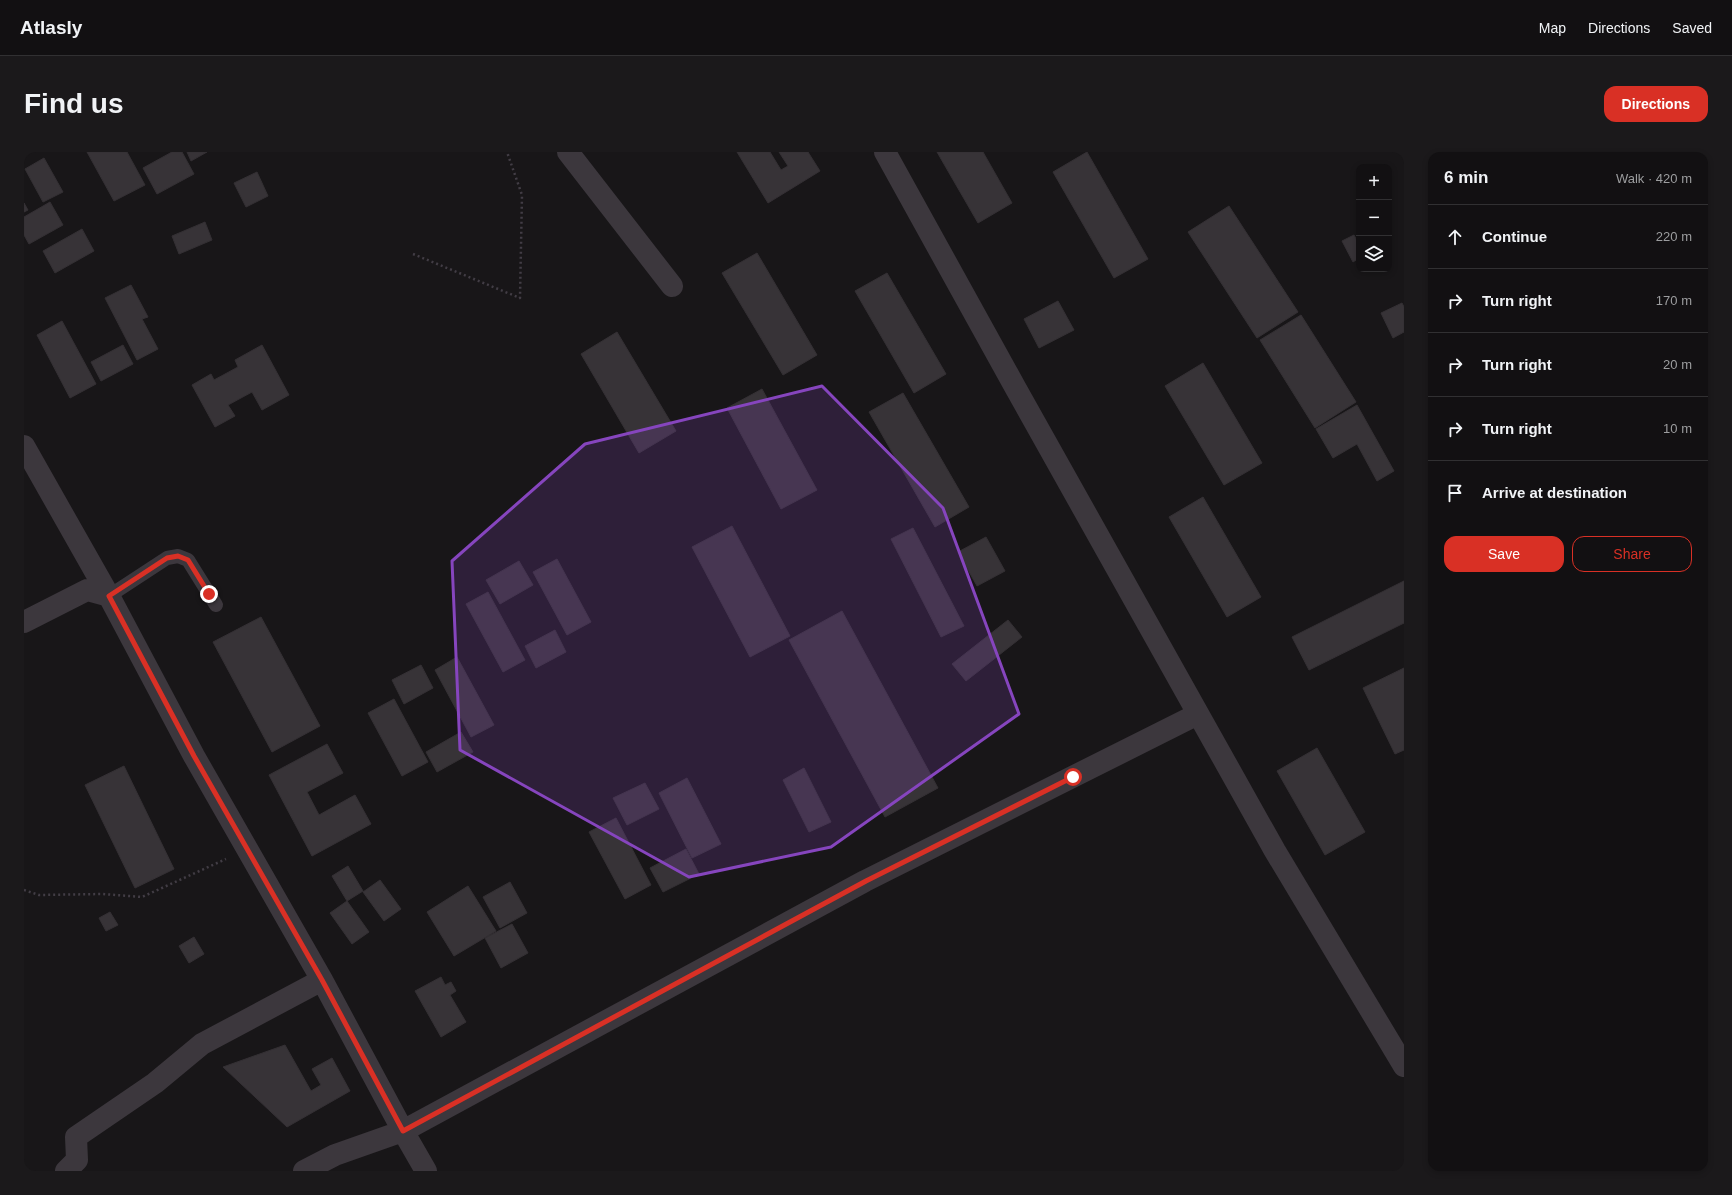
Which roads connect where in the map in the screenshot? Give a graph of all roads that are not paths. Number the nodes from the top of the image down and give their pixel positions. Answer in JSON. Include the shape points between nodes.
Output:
{"nodes":[{"id":1,"x":568,"y":152,"type":"edge"},
{"id":2,"x":885,"y":152,"type":"edge"},
{"id":3,"x":672,"y":286,"type":"dead end"},
{"id":4,"x":24,"y":446,"type":"edge"},
{"id":5,"x":109,"y":596,"type":"junction"},
{"id":6,"x":216,"y":605,"type":"dead end"},
{"id":7,"x":24,"y":622,"type":"edge"},
{"id":8,"x":1198,"y":714,"type":"junction"},
{"id":9,"x":322,"y":980,"type":"junction"},
{"id":10,"x":1404,"y":1066,"type":"edge"},
{"id":11,"x":403,"y":1131,"type":"junction"},
{"id":12,"x":66,"y":1171,"type":"edge"},
{"id":13,"x":304,"y":1171,"type":"edge"},
{"id":14,"x":426,"y":1171,"type":"edge"}],
"edges":[{"from":1,"to":3,"type":"street"},
{"from":2,"to":8,"type":"street"},
{"from":4,"to":5,"type":"street"},
{"from":5,"to":6,"type":"lane","via":[[167,558],[178,556],[188,560]]},
{"from":5,"to":7,"type":"street","via":[[87,590]]},
{"from":5,"to":9,"type":"street","via":[[246,850]]},
{"from":8,"to":10,"type":"street","via":[[1275,851]]},
{"from":8,"to":11,"type":"street","via":[[866,881]]},
{"from":9,"to":11,"type":"street"},
{"from":9,"to":12,"type":"street","via":[[202,1044],[155,1083],[76,1136],[77,1160]]},
{"from":11,"to":13,"type":"street","via":[[335,1155]]},
{"from":11,"to":14,"type":"street"}]}
